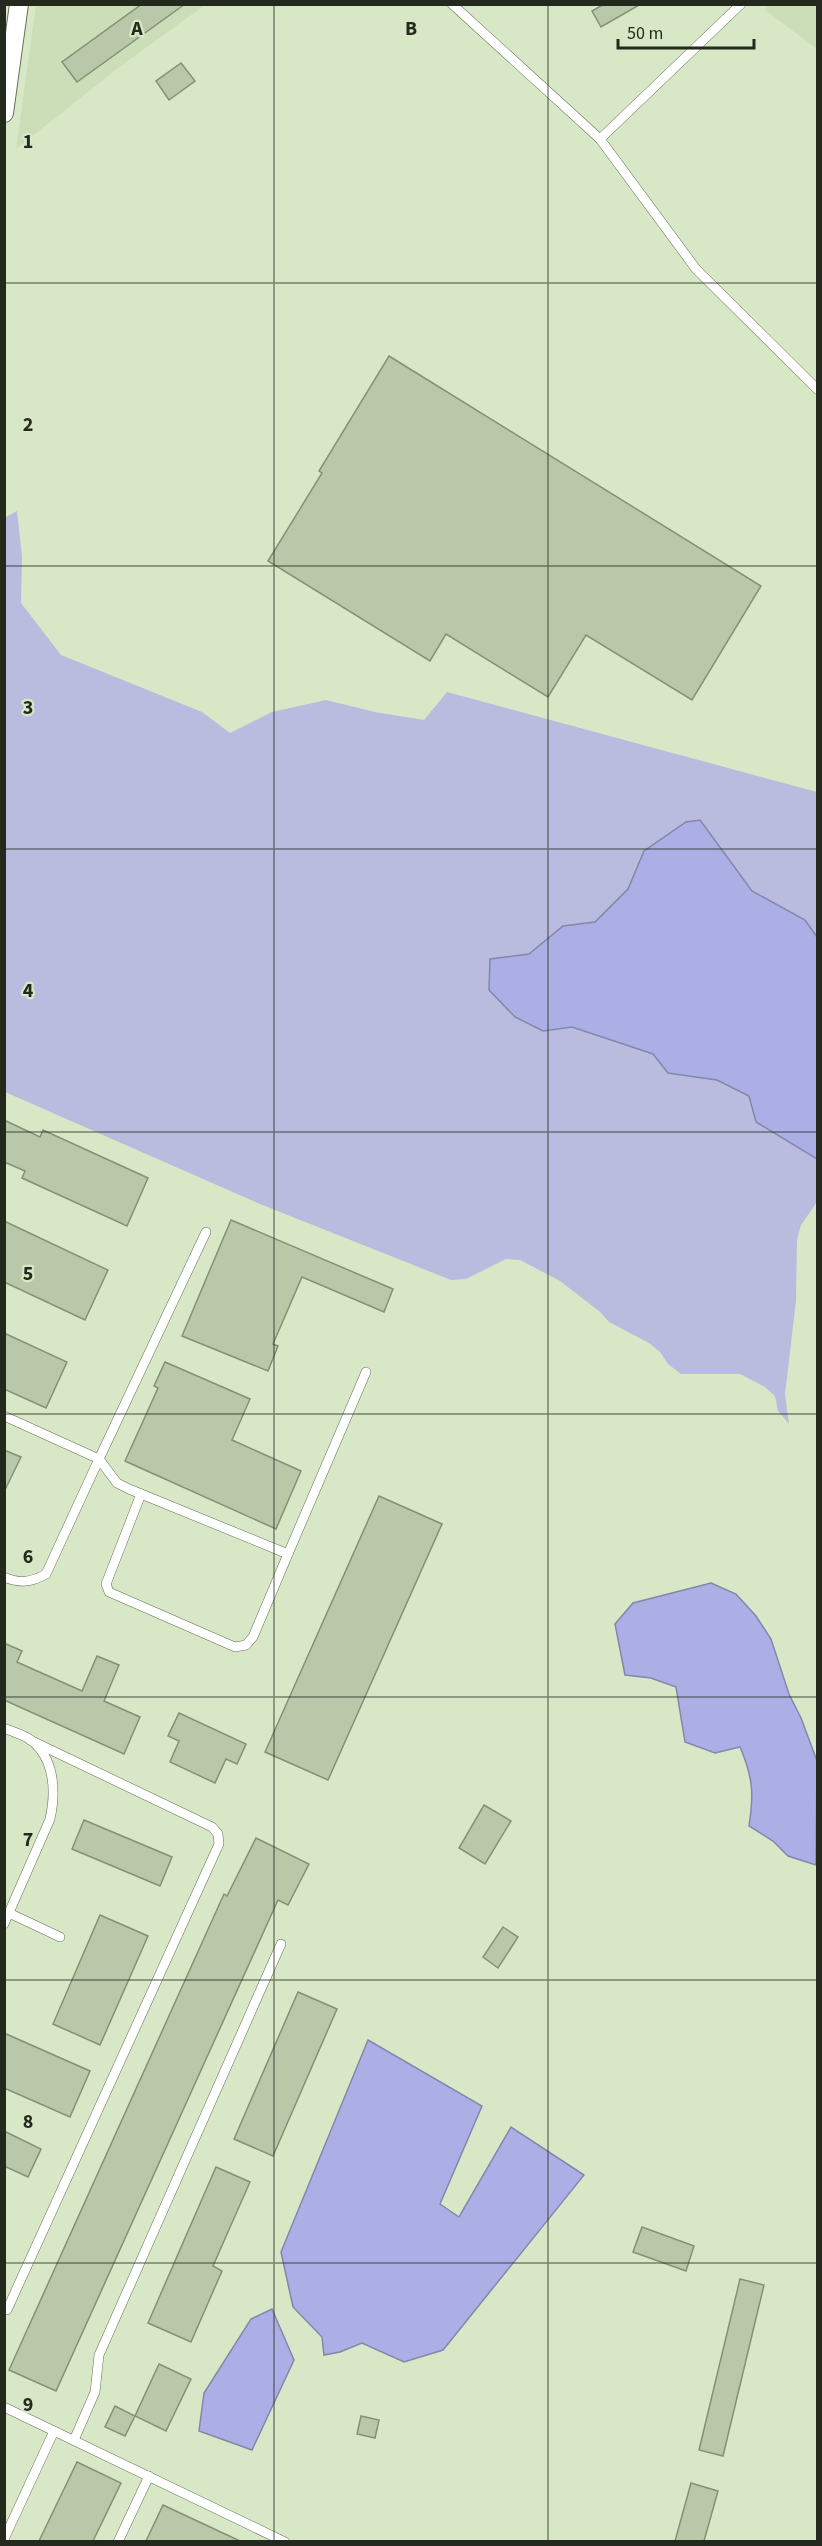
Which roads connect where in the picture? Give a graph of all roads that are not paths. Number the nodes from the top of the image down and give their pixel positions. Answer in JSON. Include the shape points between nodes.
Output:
{"nodes":[{"id":1,"x":19,"y":4,"type":"edge"},
{"id":2,"x":452,"y":4,"type":"edge"},
{"id":3,"x":741,"y":4,"type":"edge"},
{"id":4,"x":5,"y":105,"type":"edge"},
{"id":5,"x":600,"y":139,"type":"junction"},
{"id":6,"x":818,"y":390,"type":"edge"},
{"id":7,"x":206,"y":1232,"type":"dead end"},
{"id":8,"x":366,"y":1372,"type":"dead end"},
{"id":9,"x":4,"y":1416,"type":"edge"},
{"id":10,"x":99,"y":1458,"type":"junction"},
{"id":11,"x":141,"y":1494,"type":"junction"},
{"id":12,"x":288,"y":1554,"type":"junction"},
{"id":13,"x":4,"y":1577,"type":"edge"},
{"id":14,"x":4,"y":1728,"type":"edge"},
{"id":15,"x":30,"y":1740,"type":"junction"},
{"id":16,"x":9,"y":1913,"type":"junction"},
{"id":17,"x":4,"y":1924,"type":"edge"},
{"id":18,"x":60,"y":1937,"type":"dead end"},
{"id":19,"x":281,"y":1944,"type":"dead end"},
{"id":20,"x":7,"y":2310,"type":"dead end"},
{"id":21,"x":4,"y":2407,"type":"edge"},
{"id":22,"x":54,"y":2431,"type":"junction"},
{"id":23,"x":74,"y":2440,"type":"junction"},
{"id":24,"x":149,"y":2476,"type":"junction"},
{"id":25,"x":4,"y":2539,"type":"edge"},
{"id":26,"x":118,"y":2541,"type":"edge"},
{"id":27,"x":285,"y":2541,"type":"edge"}],
"edges":[{"from":1,"to":4,"type":"street"},
{"from":2,"to":5,"type":"lane"},
{"from":3,"to":5,"type":"lane"},
{"from":5,"to":6,"type":"lane","via":[[696,268]]},
{"from":7,"to":10,"type":"lane"},
{"from":8,"to":12,"type":"lane"},
{"from":9,"to":10,"type":"lane"},
{"from":10,"to":11,"type":"lane","via":[[117,1483]]},
{"from":10,"to":13,"type":"lane","via":[[46,1574],[22,1582]]},
{"from":11,"to":12,"type":"lane"},
{"from":11,"to":12,"type":"lane","via":[[106,1584],[109,1592],[235,1647],[246,1646],[253,1637]]},
{"from":14,"to":15,"type":"lane"},
{"from":15,"to":16,"type":"lane","via":[[51,1769],[54,1802]]},
{"from":15,"to":20,"type":"lane","via":[[212,1827],[219,1844]]},
{"from":16,"to":17,"type":"lane"},
{"from":16,"to":18,"type":"lane"},
{"from":19,"to":23,"type":"lane","via":[[99,2355],[95,2392]]},
{"from":21,"to":22,"type":"lane"},
{"from":22,"to":23,"type":"lane"},
{"from":22,"to":25,"type":"lane"},
{"from":23,"to":24,"type":"lane"},
{"from":24,"to":26,"type":"lane"},
{"from":24,"to":27,"type":"lane"}]}
